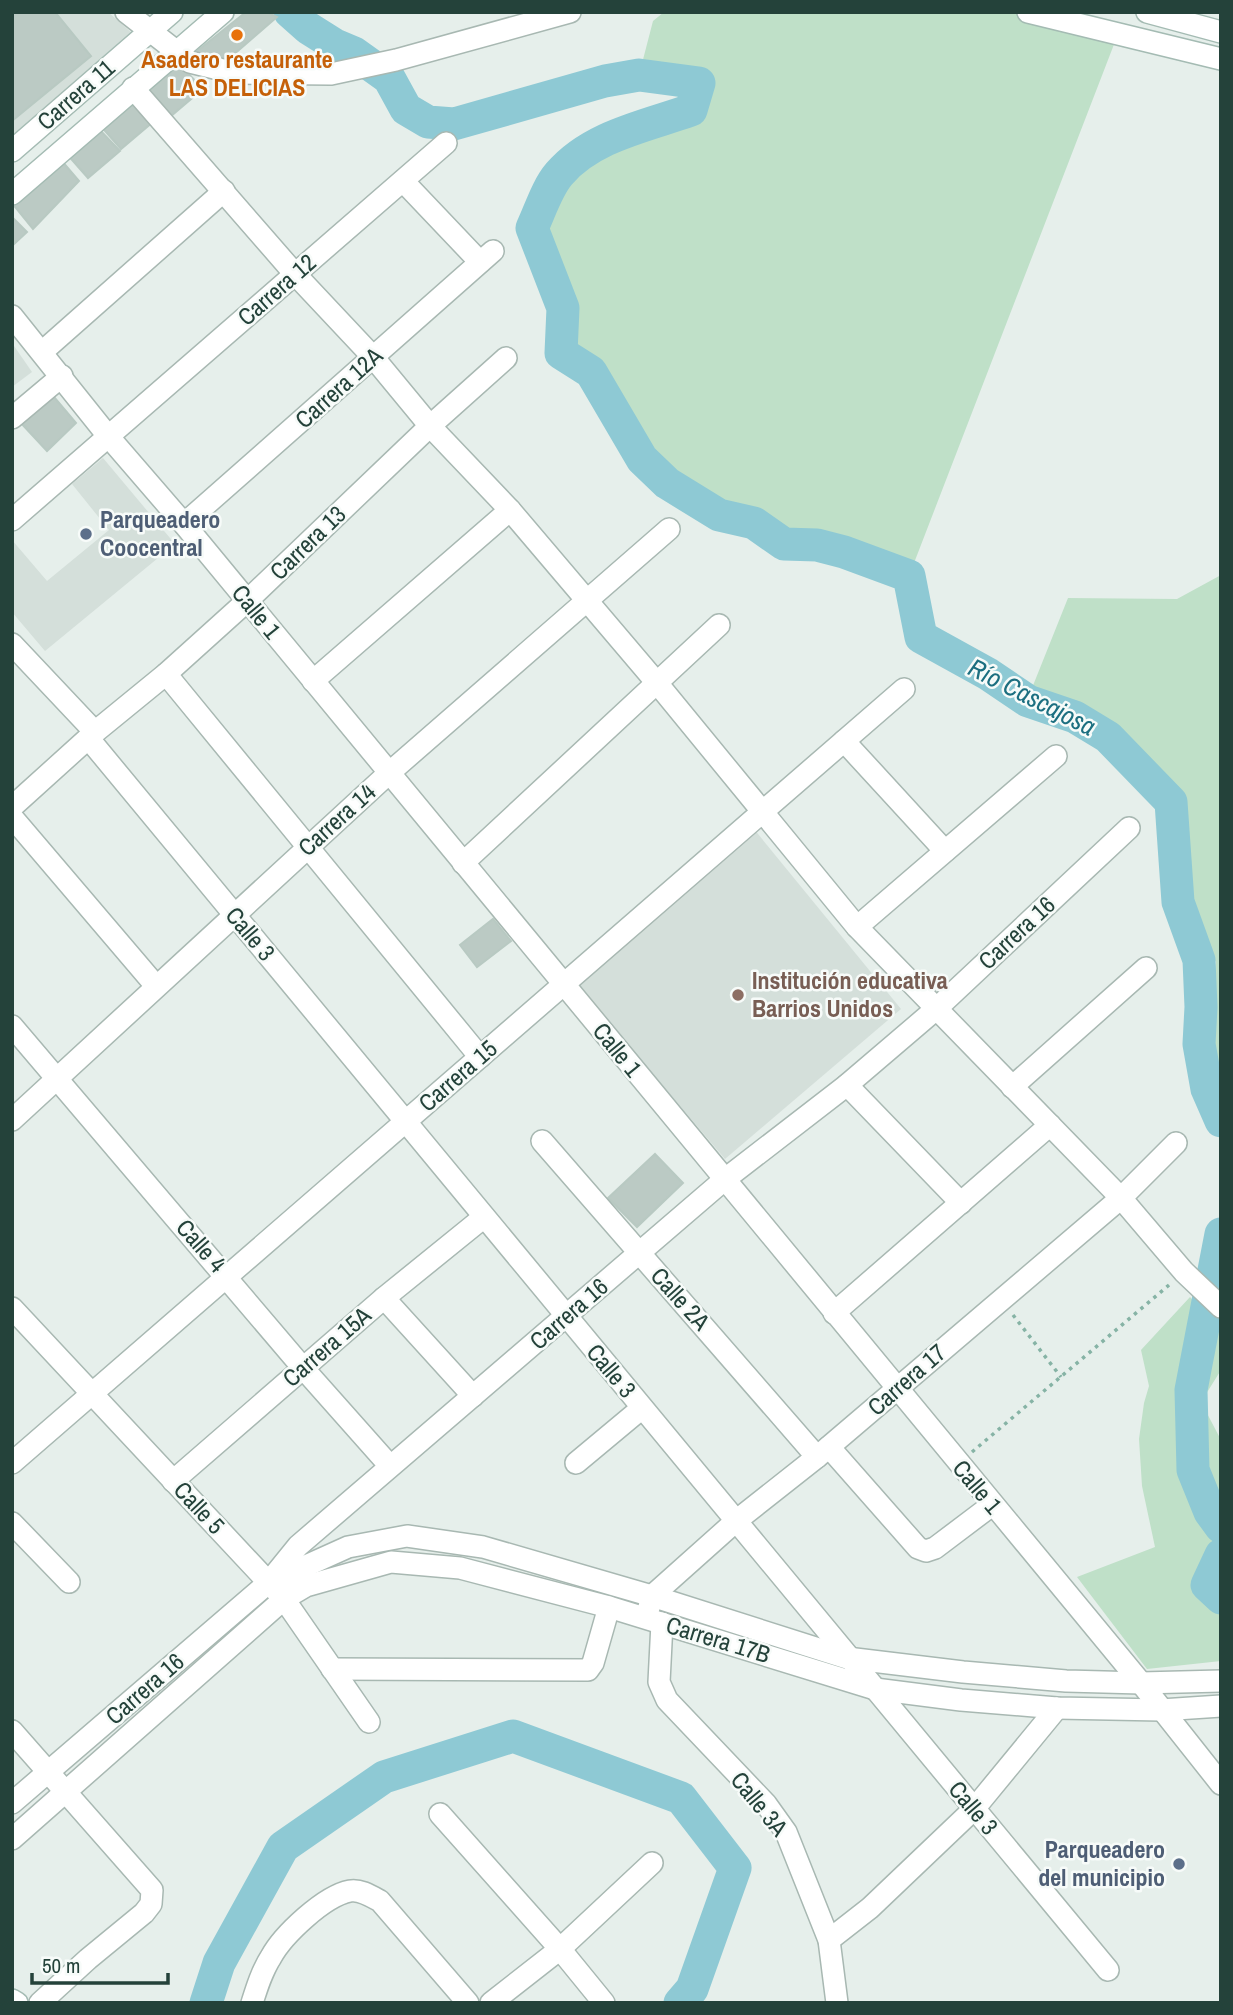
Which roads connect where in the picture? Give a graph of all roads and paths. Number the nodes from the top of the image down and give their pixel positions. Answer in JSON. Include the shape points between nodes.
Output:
{"nodes":[{"id":1,"x":126,"y":12,"type":"edge"},
{"id":2,"x":172,"y":12,"type":"edge"},
{"id":3,"x":223,"y":12,"type":"edge"},
{"id":4,"x":570,"y":12,"type":"edge"},
{"id":5,"x":1028,"y":12,"type":"edge"},
{"id":6,"x":1147,"y":12,"type":"edge"},
{"id":7,"x":149,"y":30,"type":"junction"},
{"id":8,"x":1221,"y":32,"type":"edge"},
{"id":9,"x":177,"y":51,"type":"junction"},
{"id":10,"x":1221,"y":59,"type":"edge"},
{"id":11,"x":133,"y":88,"type":"junction"},
{"id":12,"x":446,"y":143,"type":"dead end"},
{"id":13,"x":12,"y":151,"type":"edge"},
{"id":14,"x":403,"y":180,"type":"junction"},
{"id":15,"x":224,"y":191,"type":"junction"},
{"id":16,"x":12,"y":194,"type":"edge"},
{"id":17,"x":295,"y":274,"type":"junction"},
{"id":18,"x":12,"y":316,"type":"edge"},
{"id":19,"x":42,"y":352,"type":"junction"},
{"id":20,"x":373,"y":357,"type":"junction"},
{"id":21,"x":506,"y":358,"type":"dead end"},
{"id":22,"x":62,"y":376,"type":"junction"},
{"id":23,"x":12,"y":418,"type":"edge"},
{"id":24,"x":430,"y":426,"type":"junction"},
{"id":25,"x":108,"y":436,"type":"junction"},
{"id":26,"x":510,"y":510,"type":"junction"},
{"id":27,"x":14,"y":515,"type":"edge"},
{"id":28,"x":184,"y":524,"type":"junction"},
{"id":29,"x":669,"y":529,"type":"dead end"},
{"id":30,"x":247,"y":601,"type":"junction"},
{"id":31,"x":585,"y":601,"type":"junction"},
{"id":32,"x":719,"y":625,"type":"dead end"},
{"id":33,"x":12,"y":644,"type":"edge"},
{"id":34,"x":166,"y":674,"type":"junction"},
{"id":35,"x":313,"y":681,"type":"junction"},
{"id":36,"x":657,"y":682,"type":"junction"},
{"id":37,"x":904,"y":690,"type":"dead end"},
{"id":38,"x":92,"y":736,"type":"junction"},
{"id":39,"x":844,"y":741,"type":"junction"},
{"id":40,"x":1056,"y":756,"type":"dead end"},
{"id":41,"x":389,"y":773,"type":"junction"},
{"id":42,"x":12,"y":807,"type":"edge"},
{"id":43,"x":763,"y":812,"type":"junction"},
{"id":44,"x":12,"y":817,"type":"edge"},
{"id":45,"x":1129,"y":828,"type":"dead end"},
{"id":46,"x":308,"y":846,"type":"junction"},
{"id":47,"x":945,"y":852,"type":"junction"},
{"id":48,"x":463,"y":863,"type":"junction"},
{"id":49,"x":233,"y":914,"type":"junction"},
{"id":50,"x":857,"y":928,"type":"junction"},
{"id":51,"x":1146,"y":968,"type":"dead end"},
{"id":52,"x":564,"y":985,"type":"junction"},
{"id":53,"x":156,"y":986,"type":"junction"},
{"id":54,"x":936,"y":1009,"type":"junction"},
{"id":55,"x":12,"y":1026,"type":"edge"},
{"id":56,"x":480,"y":1057,"type":"junction"},
{"id":57,"x":57,"y":1078,"type":"junction"},
{"id":58,"x":847,"y":1085,"type":"junction"},
{"id":59,"x":1012,"y":1087,"type":"junction"},
{"id":60,"x":12,"y":1120,"type":"edge"},
{"id":61,"x":405,"y":1122,"type":"junction"},
{"id":62,"x":1050,"y":1125,"type":"junction"},
{"id":63,"x":542,"y":1141,"type":"dead end"},
{"id":64,"x":1176,"y":1143,"type":"dead end"},
{"id":65,"x":724,"y":1180,"type":"junction"},
{"id":66,"x":1121,"y":1198,"type":"junction"},
{"id":67,"x":961,"y":1203,"type":"junction"},
{"id":68,"x":484,"y":1217,"type":"junction"},
{"id":69,"x":638,"y":1253,"type":"junction"},
{"id":70,"x":1184,"y":1272,"type":"junction"},
{"id":71,"x":227,"y":1277,"type":"junction"},
{"id":72,"x":384,"y":1298,"type":"junction"},
{"id":73,"x":1000,"y":1299,"type":"junction"},
{"id":74,"x":1221,"y":1307,"type":"edge"},
{"id":75,"x":12,"y":1308,"type":"edge"},
{"id":76,"x":834,"y":1314,"type":"junction"},
{"id":77,"x":566,"y":1317,"type":"junction"},
{"id":78,"x":303,"y":1368,"type":"junction"},
{"id":79,"x":1061,"y":1377,"type":"junction"},
{"id":80,"x":897,"y":1390,"type":"junction"},
{"id":81,"x":92,"y":1394,"type":"junction"},
{"id":82,"x":473,"y":1396,"type":"junction"},
{"id":83,"x":642,"y":1408,"type":"junction"},
{"id":84,"x":823,"y":1452,"type":"junction"},
{"id":85,"x":12,"y":1463,"type":"edge"},
{"id":86,"x":576,"y":1463,"type":"dead end"},
{"id":87,"x":958,"y":1464,"type":"junction"},
{"id":88,"x":390,"y":1466,"type":"junction"},
{"id":89,"x":173,"y":1480,"type":"junction"},
{"id":90,"x":992,"y":1505,"type":"junction"},
{"id":91,"x":736,"y":1521,"type":"junction"},
{"id":92,"x":12,"y":1522,"type":"edge"},
{"id":93,"x":69,"y":1582,"type":"dead end"},
{"id":94,"x":268,"y":1583,"type":"junction"},
{"id":95,"x":652,"y":1596,"type":"junction"},
{"id":96,"x":284,"y":1599,"type":"junction"},
{"id":97,"x":609,"y":1607,"type":"junction"},
{"id":98,"x":654,"y":1621,"type":"junction"},
{"id":99,"x":847,"y":1658,"type":"junction"},
{"id":100,"x":332,"y":1670,"type":"junction"},
{"id":101,"x":1215,"y":1681,"type":"edge"},
{"id":102,"x":1141,"y":1683,"type":"junction"},
{"id":103,"x":875,"y":1689,"type":"junction"},
{"id":104,"x":1217,"y":1706,"type":"edge"},
{"id":105,"x":1057,"y":1708,"type":"junction"},
{"id":106,"x":1161,"y":1710,"type":"junction"},
{"id":107,"x":369,"y":1722,"type":"dead end"},
{"id":108,"x":12,"y":1731,"type":"edge"},
{"id":109,"x":48,"y":1772,"type":"junction"},
{"id":110,"x":1221,"y":1784,"type":"edge"},
{"id":111,"x":65,"y":1791,"type":"junction"},
{"id":112,"x":12,"y":1803,"type":"edge"},
{"id":113,"x":974,"y":1809,"type":"junction"},
{"id":114,"x":440,"y":1814,"type":"dead end"},
{"id":115,"x":12,"y":1839,"type":"edge"},
{"id":116,"x":652,"y":1863,"type":"dead end"},
{"id":117,"x":829,"y":1940,"type":"junction"},
{"id":118,"x":560,"y":1949,"type":"junction"},
{"id":119,"x":1108,"y":1970,"type":"dead end"},
{"id":120,"x":12,"y":2000,"type":"edge"},
{"id":121,"x":17,"y":2003,"type":"edge"},
{"id":122,"x":40,"y":2003,"type":"edge"},
{"id":123,"x":253,"y":2003,"type":"edge"},
{"id":124,"x":468,"y":2003,"type":"edge"},
{"id":125,"x":491,"y":2003,"type":"edge"},
{"id":126,"x":604,"y":2003,"type":"edge"},
{"id":127,"x":837,"y":2003,"type":"edge"}],
"edges":[{"from":1,"to":7,"type":"street"},
{"from":2,"to":7,"type":"street","name":"Carrera 11"},
{"from":3,"to":9,"type":"street","name":"Carrera 11"},
{"from":4,"to":9,"type":"street","via":[[331,74],[235,73],[190,62]]},
{"from":5,"to":10,"type":"street"},
{"from":6,"to":8,"type":"street"},
{"from":7,"to":9,"type":"street"},
{"from":7,"to":13,"type":"street","name":"Carrera 11"},
{"from":9,"to":11,"type":"street","name":"Carrera 11"},
{"from":11,"to":15,"type":"street"},
{"from":11,"to":16,"type":"street","name":"Carrera 11"},
{"from":12,"to":14,"type":"street","name":"Carrera 12"},
{"from":14,"to":17,"type":"street","name":"Carrera 12"},
{"from":14,"to":20,"type":"street","name":"Carrera 12A","via":[[486,257]]},
{"from":15,"to":17,"type":"street"},
{"from":15,"to":19,"type":"street"},
{"from":17,"to":20,"type":"street"},
{"from":17,"to":25,"type":"street","name":"Carrera 12"},
{"from":18,"to":19,"type":"street","name":"Calle 1"},
{"from":19,"to":22,"type":"street","name":"Calle 1"},
{"from":20,"to":24,"type":"street"},
{"from":20,"to":28,"type":"street","name":"Carrera 12A"},
{"from":21,"to":24,"type":"street","name":"Carrera 13"},
{"from":22,"to":23,"type":"street"},
{"from":22,"to":25,"type":"street","name":"Calle 1"},
{"from":24,"to":26,"type":"street"},
{"from":24,"to":30,"type":"street","name":"Carrera 13"},
{"from":25,"to":27,"type":"street","name":"Carrera 12"},
{"from":25,"to":28,"type":"street","name":"Calle 1"},
{"from":26,"to":31,"type":"street"},
{"from":26,"to":35,"type":"street"},
{"from":28,"to":30,"type":"street","name":"Calle 1"},
{"from":29,"to":31,"type":"street","name":"Carrera 14"},
{"from":30,"to":34,"type":"street","name":"Carrera 13"},
{"from":30,"to":35,"type":"street","name":"Calle 1"},
{"from":31,"to":36,"type":"street"},
{"from":31,"to":41,"type":"street","name":"Carrera 14"},
{"from":32,"to":36,"type":"street"},
{"from":33,"to":38,"type":"street","name":"Calle 3"},
{"from":34,"to":38,"type":"street","name":"Carrera 13"},
{"from":34,"to":46,"type":"street"},
{"from":35,"to":41,"type":"street","name":"Calle 1"},
{"from":36,"to":43,"type":"street"},
{"from":36,"to":48,"type":"street"},
{"from":37,"to":39,"type":"street","name":"Carrera 15"},
{"from":38,"to":42,"type":"street","name":"Carrera 13"},
{"from":38,"to":49,"type":"street","name":"Calle 3"},
{"from":39,"to":43,"type":"street","name":"Carrera 15"},
{"from":39,"to":47,"type":"street"},
{"from":40,"to":47,"type":"street"},
{"from":41,"to":46,"type":"street","name":"Carrera 14"},
{"from":41,"to":48,"type":"street","name":"Calle 1"},
{"from":43,"to":50,"type":"street"},
{"from":43,"to":52,"type":"street","name":"Carrera 15"},
{"from":44,"to":53,"type":"street"},
{"from":45,"to":54,"type":"street","name":"Carrera 16"},
{"from":46,"to":49,"type":"street","name":"Carrera 14"},
{"from":46,"to":56,"type":"street"},
{"from":47,"to":50,"type":"street"},
{"from":48,"to":52,"type":"street","name":"Calle 1"},
{"from":49,"to":53,"type":"street","name":"Carrera 14"},
{"from":49,"to":61,"type":"street","name":"Calle 3"},
{"from":50,"to":54,"type":"street"},
{"from":51,"to":59,"type":"street"},
{"from":52,"to":56,"type":"street","name":"Carrera 15"},
{"from":52,"to":65,"type":"street","name":"Calle 1"},
{"from":53,"to":57,"type":"street","name":"Carrera 14"},
{"from":54,"to":58,"type":"street","name":"Carrera 16"},
{"from":54,"to":59,"type":"street"},
{"from":55,"to":57,"type":"street","name":"Calle 4"},
{"from":56,"to":61,"type":"street","name":"Carrera 15"},
{"from":57,"to":60,"type":"street","name":"Carrera 14"},
{"from":57,"to":71,"type":"street","name":"Calle 4"},
{"from":58,"to":65,"type":"street","name":"Carrera 16"},
{"from":58,"to":67,"type":"street"},
{"from":59,"to":62,"type":"street"},
{"from":61,"to":68,"type":"street","name":"Calle 3"},
{"from":61,"to":71,"type":"street","name":"Carrera 15"},
{"from":62,"to":66,"type":"street"},
{"from":62,"to":67,"type":"street"},
{"from":63,"to":69,"type":"street","name":"Calle 2A"},
{"from":64,"to":66,"type":"street","name":"Carrera 17"},
{"from":65,"to":69,"type":"street","name":"Carrera 16"},
{"from":65,"to":76,"type":"street","name":"Calle 1"},
{"from":66,"to":70,"type":"street"},
{"from":66,"to":73,"type":"street","name":"Carrera 17"},
{"from":67,"to":76,"type":"street"},
{"from":68,"to":72,"type":"street","name":"Carrera 15A"},
{"from":68,"to":77,"type":"street","name":"Calle 3"},
{"from":69,"to":77,"type":"street","name":"Carrera 16"},
{"from":69,"to":84,"type":"street","name":"Calle 2A"},
{"from":70,"to":74,"type":"street"},
{"from":70,"to":79,"type":"path"},
{"from":71,"to":78,"type":"street","name":"Calle 4"},
{"from":71,"to":81,"type":"street","name":"Carrera 15"},
{"from":72,"to":78,"type":"street","name":"Carrera 15A"},
{"from":72,"to":82,"type":"street"},
{"from":73,"to":79,"type":"path"},
{"from":73,"to":80,"type":"street","name":"Carrera 17"},
{"from":75,"to":81,"type":"street","name":"Calle 5"},
{"from":76,"to":80,"type":"street","name":"Calle 1"},
{"from":77,"to":82,"type":"street","name":"Carrera 16"},
{"from":77,"to":83,"type":"street","name":"Calle 3"},
{"from":78,"to":88,"type":"street","name":"Calle 4"},
{"from":78,"to":89,"type":"street","name":"Carrera 15A"},
{"from":79,"to":87,"type":"path"},
{"from":80,"to":84,"type":"street","name":"Carrera 17"},
{"from":80,"to":87,"type":"street","name":"Calle 1"},
{"from":81,"to":85,"type":"street","name":"Carrera 15"},
{"from":81,"to":89,"type":"street","name":"Calle 5"},
{"from":82,"to":88,"type":"street","name":"Carrera 16"},
{"from":83,"to":86,"type":"street"},
{"from":83,"to":91,"type":"street","name":"Calle 3"},
{"from":84,"to":90,"type":"street","name":"Calle 2A","via":[[926,1551]]},
{"from":84,"to":91,"type":"street","name":"Carrera 17"},
{"from":87,"to":90,"type":"street","name":"Calle 1"},
{"from":88,"to":94,"type":"street","name":"Carrera 16","via":[[298,1546]]},
{"from":89,"to":94,"type":"street","name":"Calle 5"},
{"from":90,"to":102,"type":"street","name":"Calle 1"},
{"from":91,"to":95,"type":"street","name":"Carrera 17"},
{"from":91,"to":99,"type":"street","name":"Calle 3"},
{"from":92,"to":93,"type":"street"},
{"from":94,"to":95,"type":"street","name":"Carrera 17B","via":[[348,1547],[407,1536],[483,1547]]},
{"from":94,"to":96,"type":"street","name":"Calle 5"},
{"from":94,"to":109,"type":"street","name":"Carrera 16"},
{"from":95,"to":98,"type":"street"},
{"from":95,"to":99,"type":"street","name":"Carrera 17B"},
{"from":96,"to":97,"type":"street","name":"Carrera 17B","via":[[306,1586],[391,1562],[460,1568]]},
{"from":96,"to":100,"type":"street","name":"Calle 5"},
{"from":96,"to":111,"type":"street","name":"Carrera 16"},
{"from":97,"to":98,"type":"street","name":"Carrera 17B"},
{"from":97,"to":100,"type":"street","via":[[588,1670]]},
{"from":98,"to":103,"type":"street","name":"Carrera 17B"},
{"from":98,"to":117,"type":"street","name":"Calle 3A","via":[[659,1682],[667,1700],[777,1817]]},
{"from":99,"to":102,"type":"street","name":"Carrera 17B","via":[[1066,1681]]},
{"from":99,"to":103,"type":"street","name":"Calle 3"},
{"from":100,"to":107,"type":"street","name":"Calle 5"},
{"from":101,"to":102,"type":"street","name":"Carrera 17B"},
{"from":102,"to":106,"type":"street","name":"Calle 1"},
{"from":103,"to":105,"type":"street","name":"Carrera 17B"},
{"from":103,"to":113,"type":"street","name":"Calle 3"},
{"from":104,"to":106,"type":"street","name":"Carrera 17B"},
{"from":105,"to":106,"type":"street","name":"Carrera 17B"},
{"from":105,"to":113,"type":"street"},
{"from":106,"to":110,"type":"street","name":"Calle 1"},
{"from":108,"to":109,"type":"street"},
{"from":109,"to":111,"type":"street"},
{"from":109,"to":112,"type":"street","name":"Carrera 16"},
{"from":111,"to":115,"type":"street","name":"Carrera 16"},
{"from":111,"to":122,"type":"street","via":[[152,1890],[144,1913]]},
{"from":113,"to":117,"type":"street","via":[[870,1908]]},
{"from":113,"to":119,"type":"street","name":"Calle 3"},
{"from":114,"to":118,"type":"street"},
{"from":116,"to":118,"type":"street"},
{"from":117,"to":127,"type":"street","name":"Calle 3A"},
{"from":118,"to":125,"type":"street"},
{"from":118,"to":126,"type":"street"},
{"from":120,"to":121,"type":"street"},
{"from":123,"to":124,"type":"street","via":[[261,1975],[287,1935],[330,1900],[350,1891],[368,1893],[380,1901]]}]}
